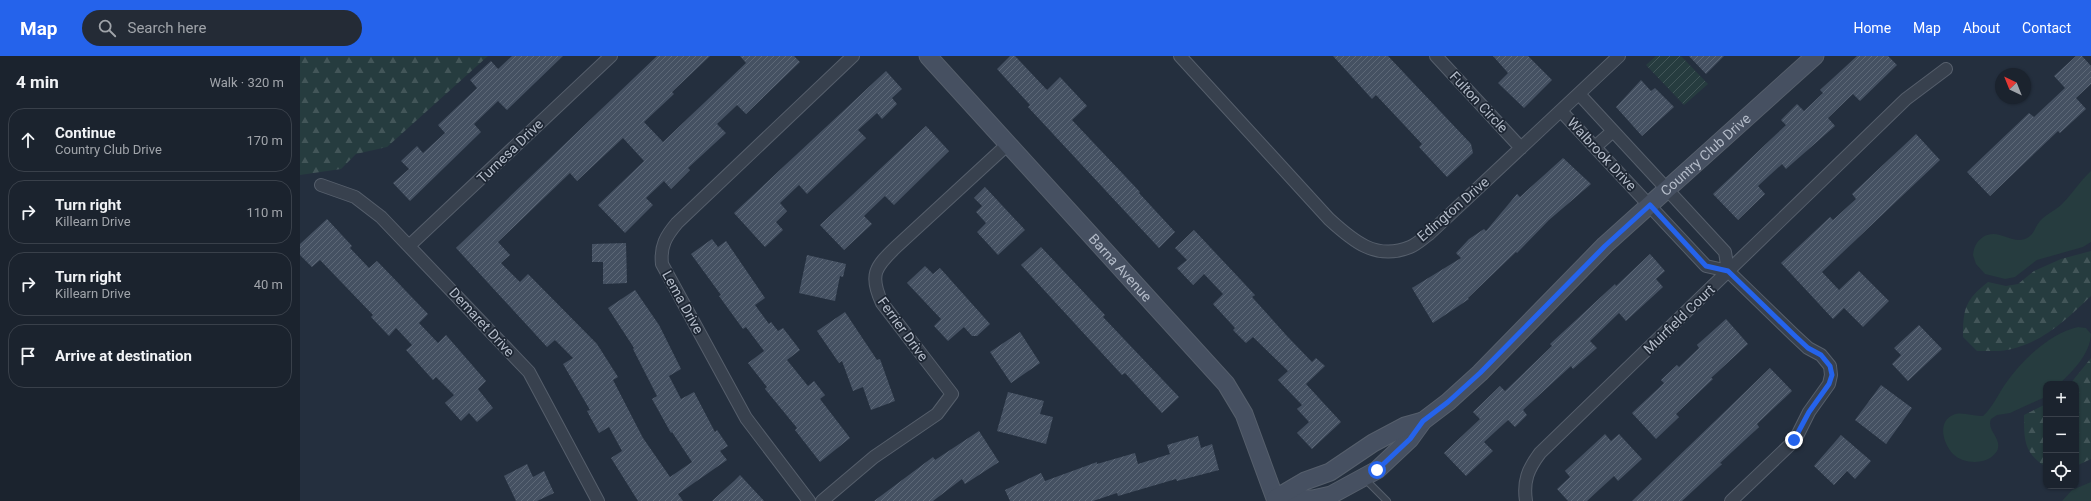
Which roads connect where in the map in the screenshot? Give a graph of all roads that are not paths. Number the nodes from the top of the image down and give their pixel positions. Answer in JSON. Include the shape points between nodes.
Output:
{"nodes":[{"id":1,"x":611,"y":56,"type":"edge"},
{"id":2,"x":853,"y":56,"type":"edge"},
{"id":3,"x":928,"y":56,"type":"edge"},
{"id":4,"x":1180,"y":56,"type":"edge"},
{"id":5,"x":1436,"y":56,"type":"edge"},
{"id":6,"x":1619,"y":56,"type":"edge"},
{"id":7,"x":1815,"y":56,"type":"edge"},
{"id":8,"x":1946,"y":69,"type":"dead end"},
{"id":9,"x":1579,"y":94,"type":"junction"},
{"id":10,"x":1561,"y":111,"type":"junction"},
{"id":11,"x":1613,"y":131,"type":"junction"},
{"id":12,"x":1008,"y":144,"type":"junction"},
{"id":13,"x":1595,"y":147,"type":"junction"},
{"id":14,"x":1521,"y":148,"type":"junction"},
{"id":15,"x":321,"y":186,"type":"dead end"},
{"id":16,"x":1667,"y":189,"type":"junction"},
{"id":17,"x":1654,"y":210,"type":"junction"},
{"id":18,"x":410,"y":246,"type":"junction"},
{"id":19,"x":1728,"y":271,"type":"junction"},
{"id":20,"x":1423,"y":421,"type":"junction"},
{"id":21,"x":1363,"y":477,"type":"junction"},
{"id":22,"x":1272,"y":500,"type":"edge"},
{"id":23,"x":598,"y":501,"type":"edge"},
{"id":24,"x":809,"y":501,"type":"edge"},
{"id":25,"x":822,"y":501,"type":"edge"},
{"id":26,"x":1387,"y":501,"type":"edge"},
{"id":27,"x":1526,"y":501,"type":"edge"},
{"id":28,"x":1731,"y":501,"type":"edge"}],
"edges":[{"from":1,"to":18,"type":"street","name":"Turnesa Drive"},
{"from":2,"to":24,"type":"street","name":"Lema Drive","via":[[677,223],[665,237],[660,252],[662,264],[746,418]]},
{"from":3,"to":12,"type":"street","name":"Barna Avenue"},
{"from":4,"to":14,"type":"street","name":"Edington Drive","via":[[1330,219],[1352,240],[1370,249],[1389,251],[1410,246],[1422,238]]},
{"from":5,"to":14,"type":"street","name":"Fulton Circle"},
{"from":6,"to":9,"type":"street","name":"Edington Drive"},
{"from":7,"to":16,"type":"street","name":"Country Club Drive"},
{"from":8,"to":19,"type":"street","name":"Muirfield Court","via":[[1906,99]]},
{"from":9,"to":10,"type":"street","name":"Edington Drive"},
{"from":9,"to":11,"type":"street","name":"Walbrook Drive"},
{"from":10,"to":13,"type":"street","name":"Walbrook Drive"},
{"from":10,"to":14,"type":"street","name":"Edington Drive"},
{"from":11,"to":13,"type":"street"},
{"from":11,"to":16,"type":"street","name":"Walbrook Drive"},
{"from":12,"to":22,"type":"street","name":"Barna Avenue","via":[[1226,384],[1244,414]]},
{"from":12,"to":25,"type":"street","name":"Ferrier Drive","via":[[892,251],[875,273],[875,288],[882,303],[952,394],[937,414],[874,457]]},
{"from":13,"to":17,"type":"street","name":"Walbrook Drive"},
{"from":15,"to":18,"type":"street","name":"Demaret Drive","via":[[355,197],[381,217]]},
{"from":16,"to":17,"type":"street","name":"Country Club Drive"},
{"from":16,"to":19,"type":"street","name":"Walbrook Drive","via":[[1725,252]]},
{"from":17,"to":19,"type":"street","name":"Walbrook Drive","via":[[1706,266]]},
{"from":17,"to":20,"type":"street","name":"Country Club Drive","via":[[1605,246],[1480,373]]},
{"from":18,"to":23,"type":"street","name":"Demaret Drive","via":[[529,372]]},
{"from":19,"to":27,"type":"street","name":"Muirfield Court","via":[[1540,452],[1529,468],[1524,486]]},
{"from":19,"to":28,"type":"street","via":[[1808,348],[1821,355],[1830,366],[1832,375],[1794,440]]},
{"from":20,"to":21,"type":"street","name":"Country Club Drive","via":[[1410,439],[1377,470]]},
{"from":20,"to":22,"type":"street","name":"Country Club Drive","via":[[1405,426],[1373,443],[1330,472],[1305,481]]},
{"from":21,"to":22,"type":"street","name":"Country Club Drive","via":[[1331,495],[1313,499]]},
{"from":21,"to":26,"type":"lane"}]}
